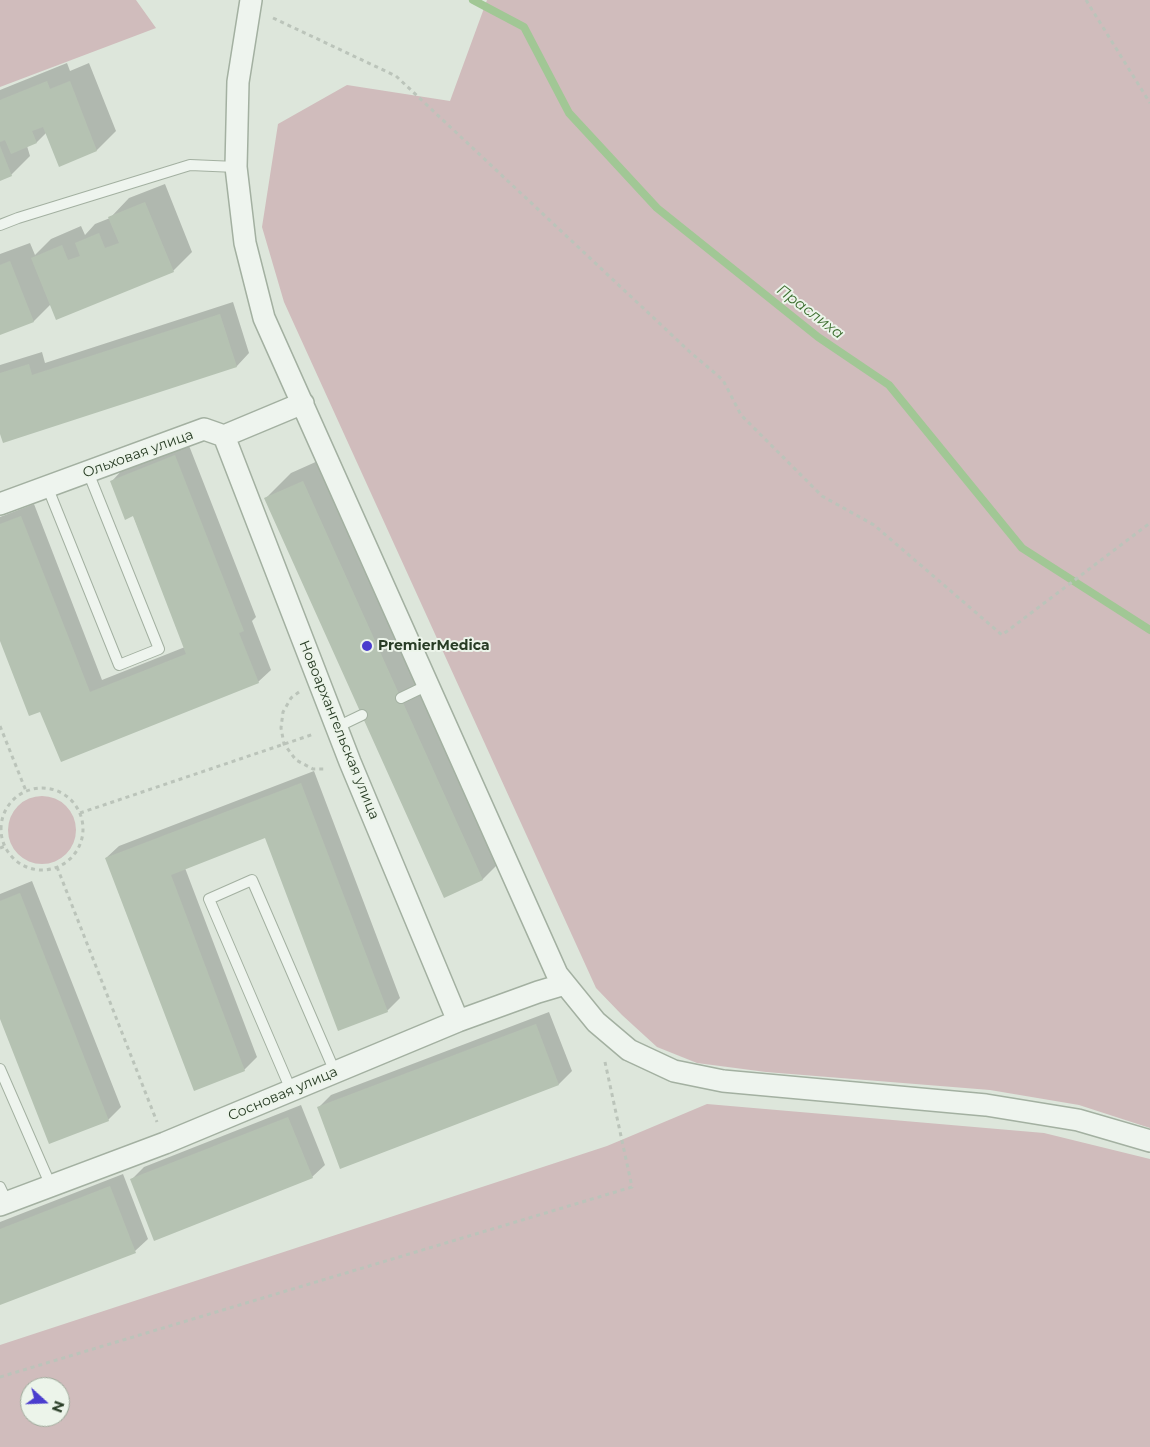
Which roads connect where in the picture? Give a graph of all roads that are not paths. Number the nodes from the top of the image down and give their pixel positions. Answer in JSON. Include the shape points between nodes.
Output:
{"nodes":[{"id":1,"x":250,"y":4,"type":"edge"},
{"id":2,"x":236,"y":167,"type":"junction"},
{"id":3,"x":0,"y":225,"type":"edge"},
{"id":4,"x":303,"y":404,"type":"junction"},
{"id":5,"x":224,"y":436,"type":"junction"},
{"id":6,"x":88,"y":472,"type":"junction"},
{"id":7,"x":48,"y":486,"type":"junction"},
{"id":8,"x":0,"y":504,"type":"edge"},
{"id":9,"x":428,"y":685,"type":"junction"},
{"id":10,"x":401,"y":698,"type":"dead end"},
{"id":11,"x":362,"y":715,"type":"dead end"},
{"id":12,"x":337,"y":727,"type":"junction"},
{"id":13,"x":566,"y":984,"type":"junction"},
{"id":14,"x":458,"y":1021,"type":"junction"},
{"id":15,"x":0,"y":1069,"type":"edge"},
{"id":16,"x":335,"y":1072,"type":"junction"},
{"id":17,"x":291,"y":1090,"type":"junction"},
{"id":18,"x":1150,"y":1142,"type":"edge"},
{"id":19,"x":51,"y":1186,"type":"junction"},
{"id":20,"x":2,"y":1198,"type":"edge"}],
"edges":[{"from":1,"to":2,"type":"street","via":[[238,82]]},
{"from":2,"to":3,"type":"lane","via":[[190,165]]},
{"from":2,"to":4,"type":"street","via":[[245,243],[264,318]]},
{"from":4,"to":5,"type":"street"},
{"from":4,"to":9,"type":"street"},
{"from":5,"to":6,"type":"street","name":"Ольховая улица","via":[[204,429]]},
{"from":5,"to":12,"type":"street","name":"Новоархангельская улица"},
{"from":6,"to":7,"type":"street","name":"Ольховая улица"},
{"from":6,"to":7,"type":"lane","via":[[159,649],[119,665]]},
{"from":7,"to":8,"type":"street","name":"Ольховая улица"},
{"from":9,"to":10,"type":"lane"},
{"from":9,"to":13,"type":"street","via":[[557,974]]},
{"from":11,"to":12,"type":"lane"},
{"from":12,"to":14,"type":"street","name":"Новоархангельская улица"},
{"from":13,"to":14,"type":"street","name":"Сосновая улица"},
{"from":13,"to":18,"type":"street","via":[[596,1022],[629,1050],[674,1071],[722,1081],[986,1105],[1078,1120]]},
{"from":14,"to":16,"type":"street","name":"Сосновая улица"},
{"from":15,"to":19,"type":"lane"},
{"from":16,"to":17,"type":"street","name":"Сосновая улица"},
{"from":16,"to":17,"type":"lane","via":[[252,880],[209,899]]},
{"from":17,"to":19,"type":"street","name":"Сосновая улица"},
{"from":19,"to":20,"type":"street","name":"Сосновая улица"}]}
